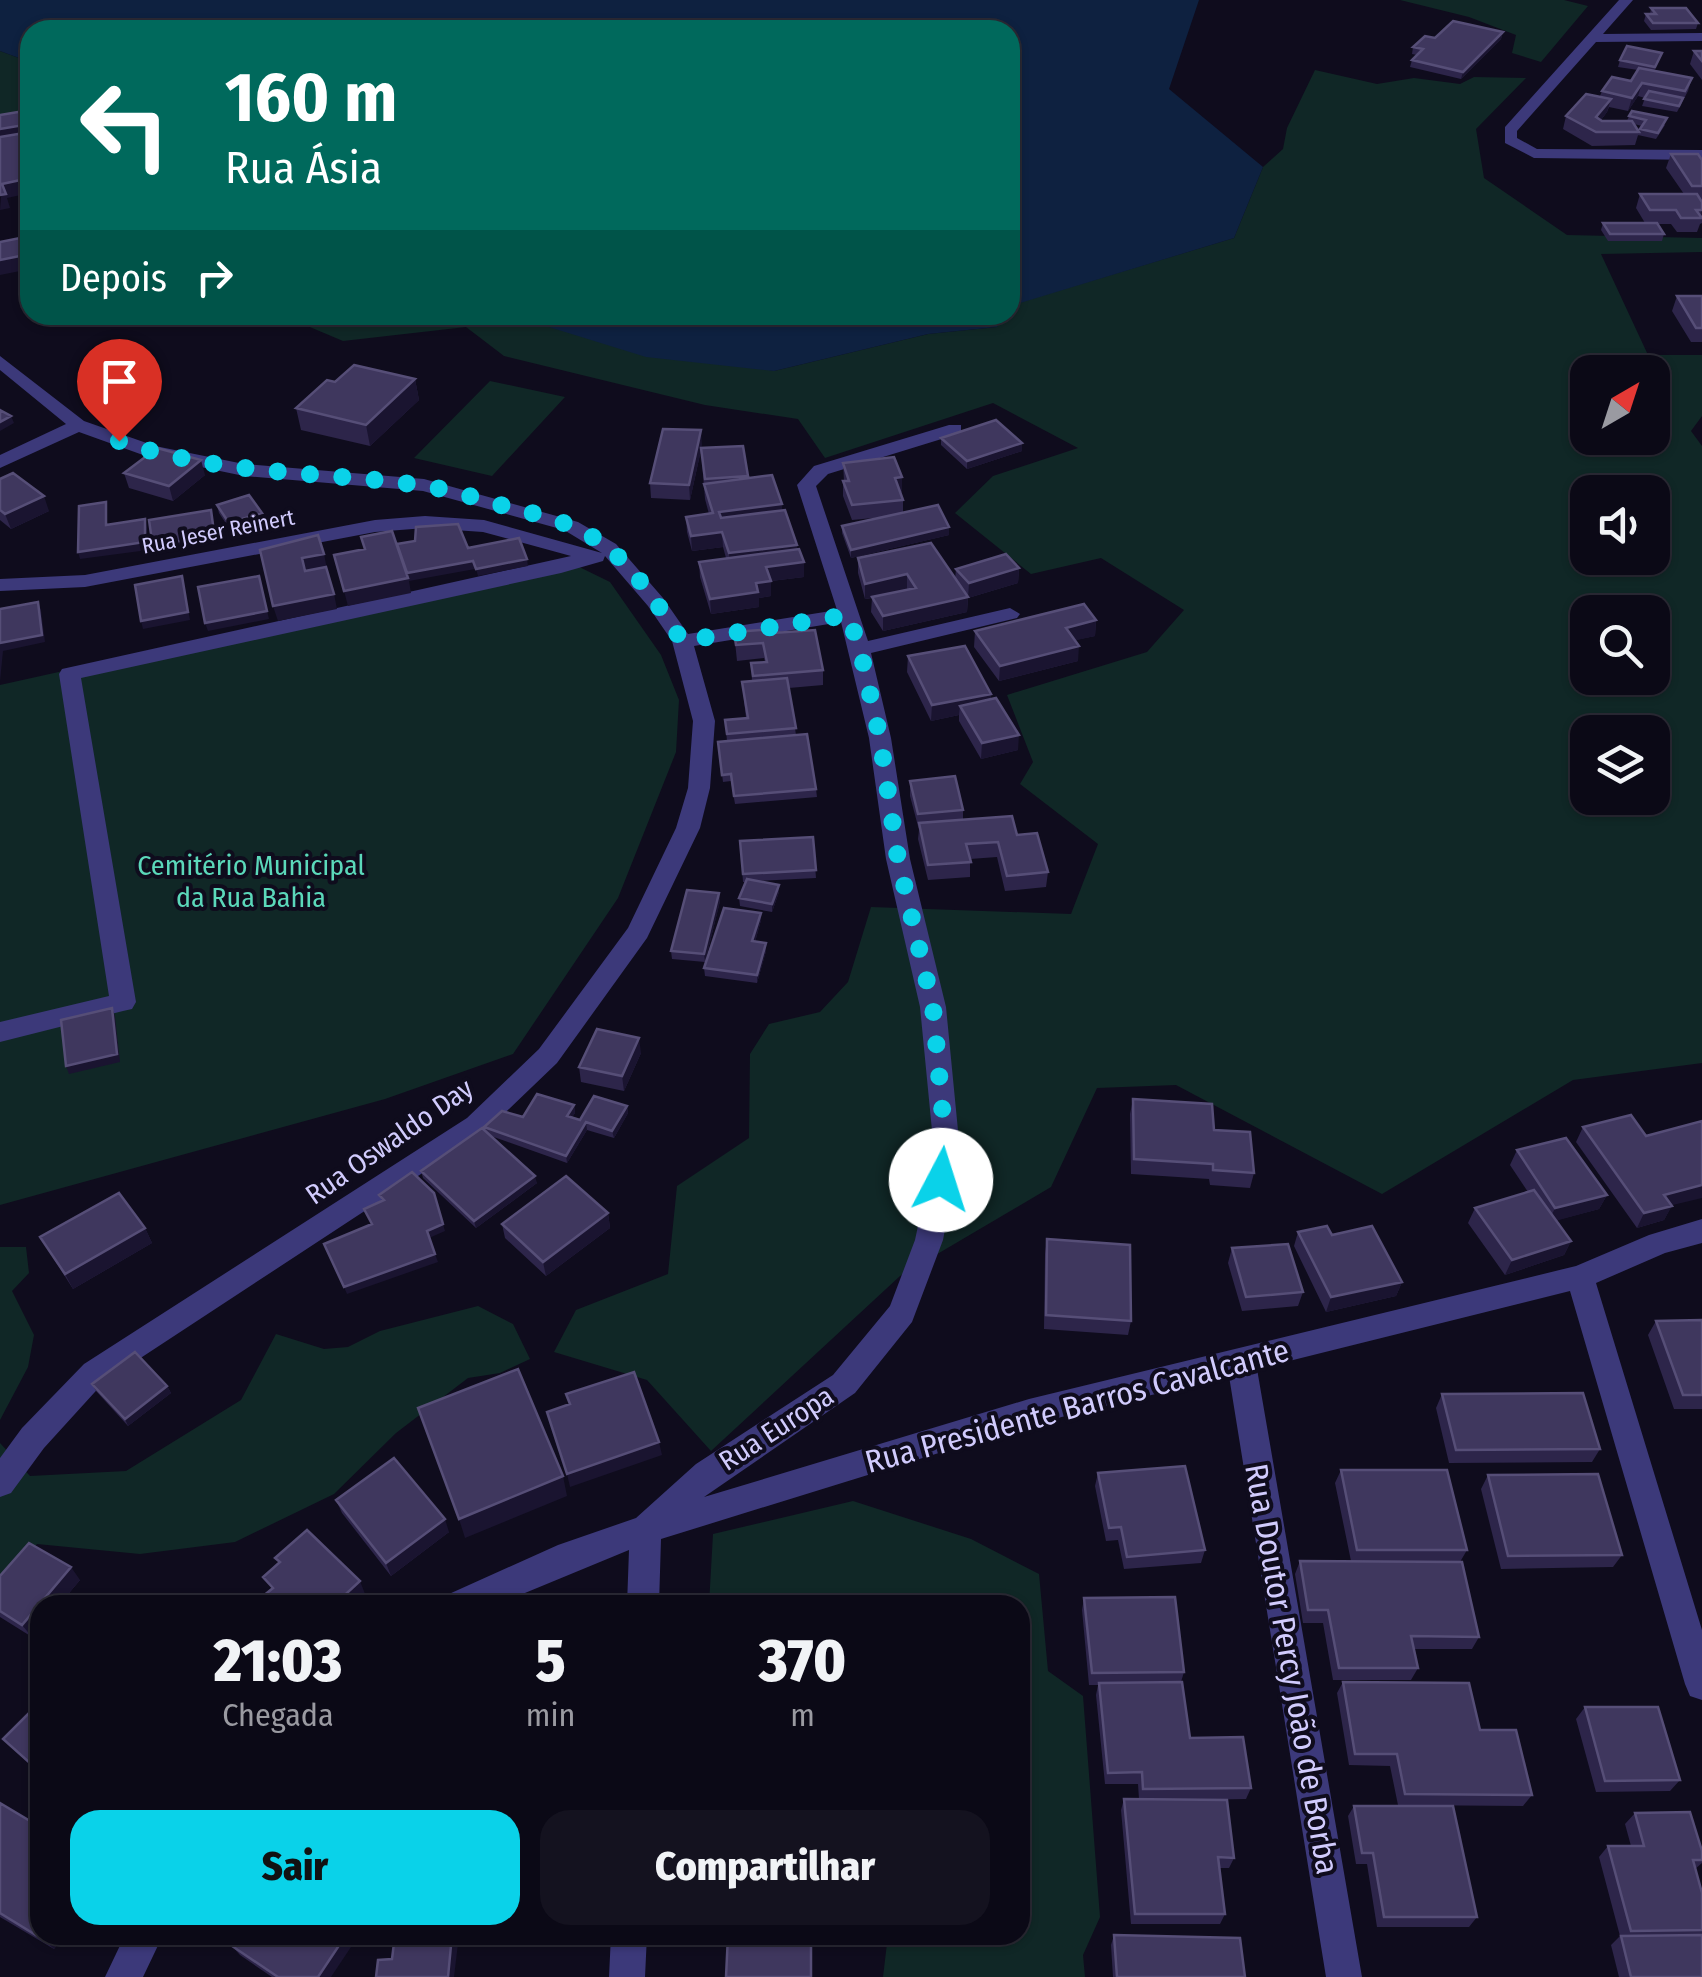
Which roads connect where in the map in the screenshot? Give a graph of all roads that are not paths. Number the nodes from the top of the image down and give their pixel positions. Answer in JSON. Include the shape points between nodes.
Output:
{"nodes":[{"id":1,"x":1626,"y":0,"type":"edge"},
{"id":2,"x":1592,"y":38,"type":"junction"},
{"id":3,"x":1702,"y":38,"type":"edge"},
{"id":4,"x":1702,"y":156,"type":"edge"},
{"id":5,"x":0,"y":361,"type":"edge"},
{"id":6,"x":78,"y":425,"type":"junction"},
{"id":7,"x":955,"y":429,"type":"edge"},
{"id":8,"x":0,"y":462,"type":"edge"},
{"id":9,"x":591,"y":556,"type":"junction"},
{"id":10,"x":620,"y":561,"type":"junction"},
{"id":11,"x":0,"y":586,"type":"edge"},
{"id":12,"x":1010,"y":614,"type":"dead end"},
{"id":13,"x":848,"y":615,"type":"junction"},
{"id":14,"x":682,"y":641,"type":"junction"},
{"id":15,"x":860,"y":649,"type":"junction"},
{"id":16,"x":13,"y":1029,"type":"edge"},
{"id":17,"x":0,"y":1041,"type":"edge"},
{"id":18,"x":1702,"y":1231,"type":"edge"},
{"id":19,"x":1580,"y":1277,"type":"junction"},
{"id":20,"x":1241,"y":1360,"type":"junction"},
{"id":21,"x":0,"y":1483,"type":"edge"},
{"id":22,"x":646,"y":1529,"type":"junction"},
{"id":23,"x":482,"y":1595,"type":"edge"},
{"id":24,"x":643,"y":1595,"type":"edge"},
{"id":25,"x":1702,"y":1684,"type":"edge"},
{"id":26,"x":140,"y":1945,"type":"edge"},
{"id":27,"x":629,"y":1945,"type":"edge"},
{"id":28,"x":122,"y":1977,"type":"edge"},
{"id":29,"x":627,"y":1977,"type":"edge"},
{"id":30,"x":1344,"y":1977,"type":"edge"}],
"edges":[{"from":1,"to":2,"type":"street"},
{"from":2,"to":3,"type":"street"},
{"from":2,"to":4,"type":"street","via":[[1510,130],[1510,140],[1534,154]]},
{"from":5,"to":6,"type":"street","name":"Rua Oswaldo Day"},
{"from":6,"to":8,"type":"street"},
{"from":6,"to":10,"type":"street","name":"Rua Oswaldo Day","via":[[150,452],[244,470],[366,478],[462,495],[572,526]]},
{"from":7,"to":13,"type":"street","name":"Rua Europa","via":[[811,477],[806,486]]},
{"from":9,"to":10,"type":"street","name":"Rua Jeser Reinert"},
{"from":9,"to":11,"type":"street","name":"Rua Jeser Reinert","via":[[484,526],[425,522],[85,581]]},
{"from":9,"to":16,"type":"street","via":[[70,674],[122,1002]]},
{"from":10,"to":14,"type":"street","name":"Rua Oswaldo Day"},
{"from":12,"to":15,"type":"street"},
{"from":13,"to":14,"type":"street"},
{"from":13,"to":15,"type":"street","name":"Rua Europa"},
{"from":14,"to":21,"type":"street","name":"Rua Oswaldo Day","via":[[704,721],[688,828],[638,932],[548,1056],[476,1125],[94,1373]]},
{"from":15,"to":22,"type":"street","name":"Rua Europa","via":[[933,1007],[946,1151],[929,1240],[902,1313],[844,1384],[707,1474]]},
{"from":16,"to":17,"type":"street"},
{"from":18,"to":19,"type":"street","name":"Rua Presidente Barros Cavalcante"},
{"from":19,"to":20,"type":"street","name":"Rua Presidente Barros Cavalcante"},
{"from":19,"to":25,"type":"street"},
{"from":20,"to":22,"type":"street","name":"Rua Presidente Barros Cavalcante","via":[[1028,1412]]},
{"from":20,"to":30,"type":"street","name":"Rua Doutor Percy João de Borba"},
{"from":22,"to":23,"type":"street","name":"Rua Presidente Barros Cavalcante"},
{"from":22,"to":24,"type":"street"},
{"from":26,"to":28,"type":"street"},
{"from":27,"to":29,"type":"street"}]}
